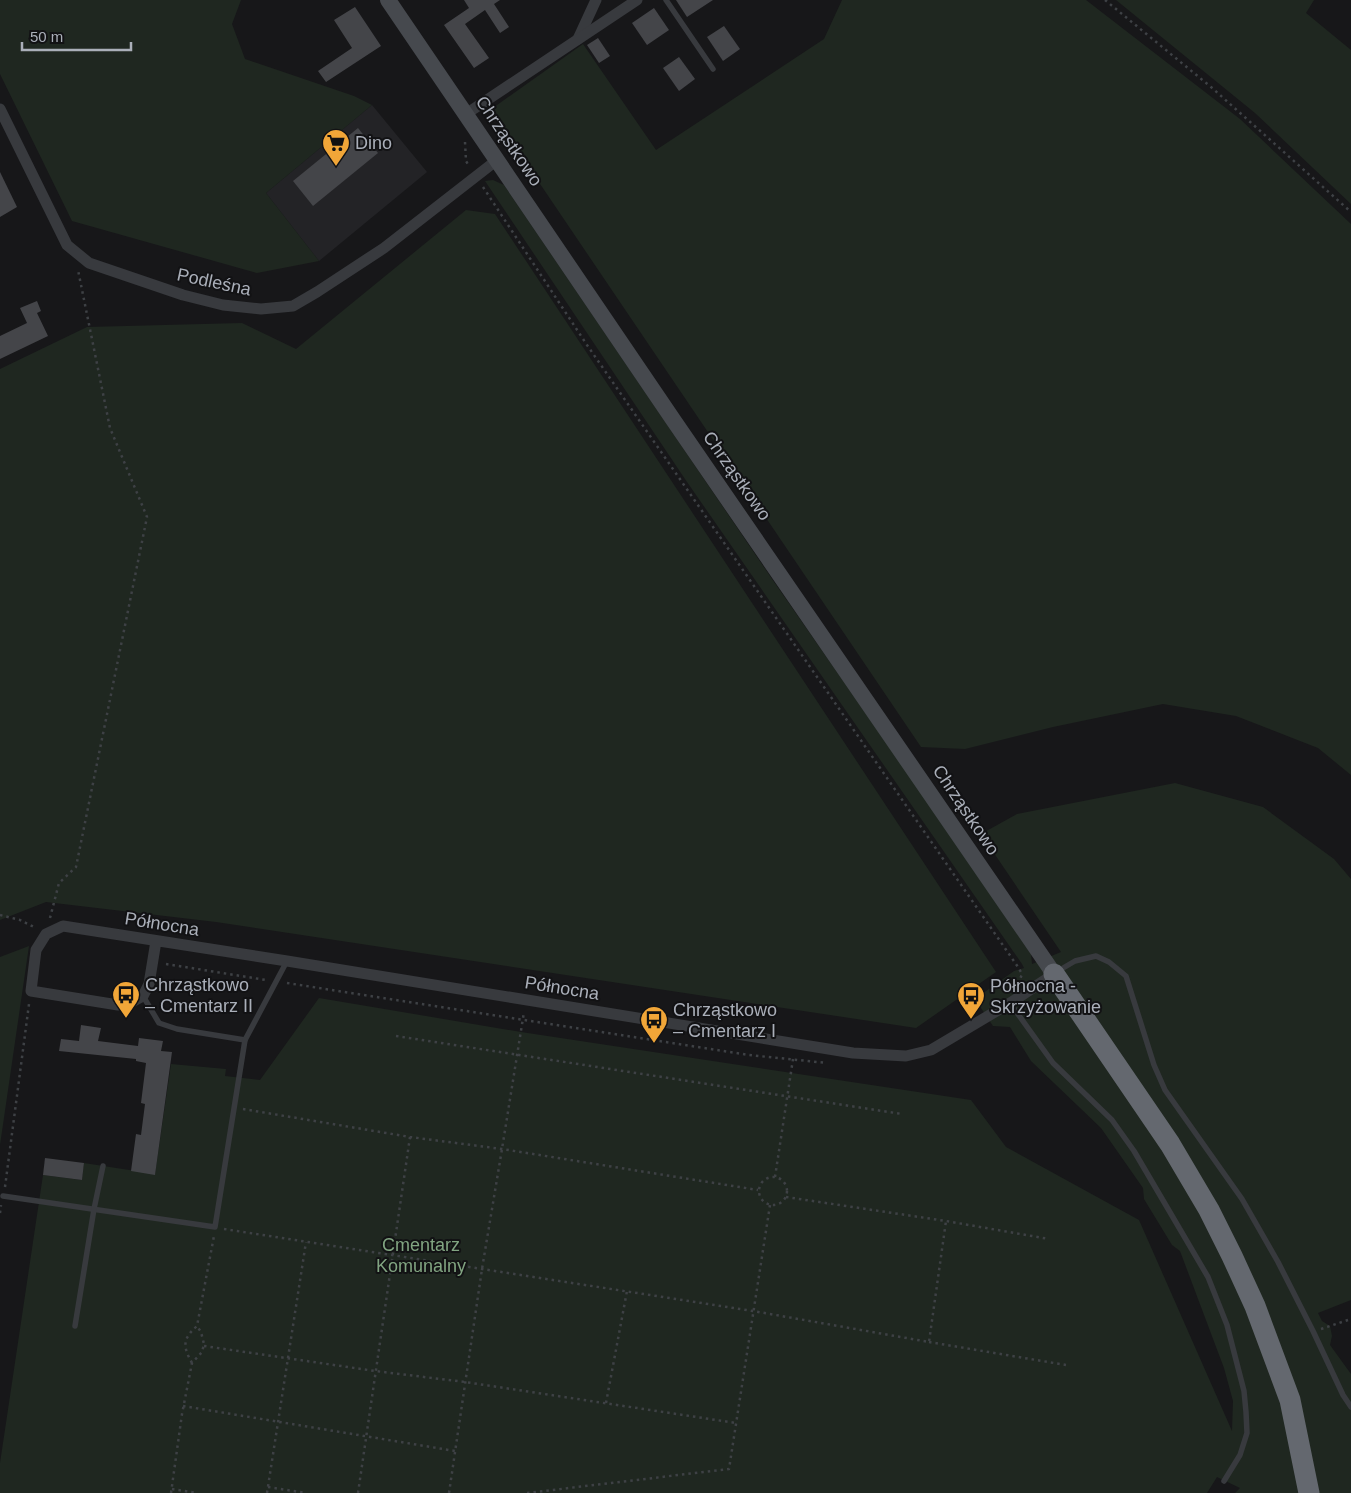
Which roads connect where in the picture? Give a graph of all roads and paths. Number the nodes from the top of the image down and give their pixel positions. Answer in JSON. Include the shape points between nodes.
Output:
{"nodes":[{"id":1,"x":388,"y":0,"type":"edge"},
{"id":2,"x":596,"y":0,"type":"edge"},
{"id":3,"x":637,"y":0,"type":"edge"},
{"id":4,"x":666,"y":0,"type":"edge"},
{"id":5,"x":1104,"y":0,"type":"edge"},
{"id":6,"x":578,"y":39,"type":"junction"},
{"id":7,"x":713,"y":69,"type":"dead end"},
{"id":8,"x":0,"y":109,"type":"edge"},
{"id":9,"x":466,"y":114,"type":"junction"},
{"id":10,"x":465,"y":138,"type":"dead end"},
{"id":11,"x":497,"y":160,"type":"junction"},
{"id":12,"x":476,"y":176,"type":"junction"},
{"id":13,"x":1351,"y":212,"type":"edge"},
{"id":14,"x":75,"y":251,"type":"junction"},
{"id":15,"x":0,"y":915,"type":"edge"},
{"id":16,"x":46,"y":934,"type":"junction"},
{"id":17,"x":156,"y":941,"type":"junction"},
{"id":18,"x":287,"y":961,"type":"junction"},
{"id":19,"x":1054,"y":974,"type":"junction"},
{"id":20,"x":1015,"y":987,"type":"dead end"},
{"id":21,"x":31,"y":991,"type":"junction"},
{"id":22,"x":143,"y":996,"type":"junction"},
{"id":23,"x":525,"y":1000,"type":"junction"},
{"id":24,"x":1010,"y":1003,"type":"junction"},
{"id":25,"x":396,"y":1036,"type":"dead end"},
{"id":26,"x":245,"y":1040,"type":"junction"},
{"id":27,"x":795,"y":1043,"type":"junction"},
{"id":28,"x":517,"y":1055,"type":"junction"},
{"id":29,"x":787,"y":1096,"type":"junction"},
{"id":30,"x":234,"y":1107,"type":"junction"},
{"id":31,"x":902,"y":1114,"type":"dead end"},
{"id":32,"x":410,"y":1137,"type":"junction"},
{"id":33,"x":502,"y":1149,"type":"junction"},
{"id":34,"x":103,"y":1166,"type":"dead end"},
{"id":35,"x":775,"y":1177,"type":"junction"},
{"id":36,"x":758,"y":1190,"type":"junction"},
{"id":37,"x":3,"y":1196,"type":"junction"},
{"id":38,"x":786,"y":1197,"type":"junction"},
{"id":39,"x":770,"y":1205,"type":"junction"},
{"id":40,"x":94,"y":1209,"type":"junction"},
{"id":41,"x":0,"y":1213,"type":"edge"},
{"id":42,"x":946,"y":1221,"type":"junction"},
{"id":43,"x":215,"y":1227,"type":"junction"},
{"id":44,"x":1049,"y":1239,"type":"dead end"},
{"id":45,"x":306,"y":1242,"type":"junction"},
{"id":46,"x":393,"y":1256,"type":"junction"},
{"id":47,"x":482,"y":1269,"type":"junction"},
{"id":48,"x":627,"y":1292,"type":"junction"},
{"id":49,"x":753,"y":1311,"type":"junction"},
{"id":50,"x":1351,"y":1319,"type":"edge"},
{"id":51,"x":74,"y":1326,"type":"dead end"},
{"id":52,"x":197,"y":1326,"type":"junction"},
{"id":53,"x":1313,"y":1331,"type":"junction"},
{"id":54,"x":929,"y":1342,"type":"junction"},
{"id":55,"x":204,"y":1346,"type":"junction"},
{"id":56,"x":288,"y":1358,"type":"junction"},
{"id":57,"x":192,"y":1363,"type":"junction"},
{"id":58,"x":1066,"y":1365,"type":"dead end"},
{"id":59,"x":375,"y":1371,"type":"junction"},
{"id":60,"x":465,"y":1382,"type":"junction"},
{"id":61,"x":606,"y":1403,"type":"junction"},
{"id":62,"x":183,"y":1406,"type":"junction"},
{"id":63,"x":1351,"y":1406,"type":"edge"},
{"id":64,"x":278,"y":1422,"type":"junction"},
{"id":65,"x":736,"y":1423,"type":"junction"},
{"id":66,"x":366,"y":1437,"type":"junction"},
{"id":67,"x":455,"y":1451,"type":"junction"},
{"id":68,"x":1224,"y":1481,"type":"dead end"},
{"id":69,"x":268,"y":1487,"type":"junction"},
{"id":70,"x":172,"y":1491,"type":"edge"},
{"id":71,"x":197,"y":1493,"type":"edge"},
{"id":72,"x":267,"y":1493,"type":"edge"},
{"id":73,"x":306,"y":1493,"type":"edge"},
{"id":74,"x":358,"y":1493,"type":"edge"},
{"id":75,"x":449,"y":1493,"type":"edge"},
{"id":76,"x":527,"y":1493,"type":"edge"},
{"id":77,"x":1309,"y":1493,"type":"edge"}],
"edges":[{"from":1,"to":9,"type":"street","name":"Chrząstkowo"},
{"from":2,"to":6,"type":"street"},
{"from":3,"to":6,"type":"street"},
{"from":4,"to":7,"type":"lane"},
{"from":5,"to":13,"type":"path","via":[[1211,87]]},
{"from":6,"to":9,"type":"street"},
{"from":8,"to":14,"type":"street","name":"Podleśna","via":[[67,245]]},
{"from":9,"to":11,"type":"street","name":"Chrząstkowo"},
{"from":10,"to":12,"type":"path","via":[[466,161]]},
{"from":11,"to":12,"type":"street","name":"Podleśna"},
{"from":11,"to":19,"type":"street","name":"Chrząstkowo"},
{"from":12,"to":14,"type":"street","name":"Podleśna","via":[[384,248],[293,306],[261,309],[223,305],[183,295],[89,263]]},
{"from":12,"to":20,"type":"path","via":[[587,345],[1018,967],[1022,974]]},
{"from":14,"to":16,"type":"path","via":[[110,428],[147,517],[76,867],[58,884]]},
{"from":15,"to":16,"type":"path","via":[[20,920]]},
{"from":16,"to":17,"type":"street","name":"Północna","via":[[63,926]]},
{"from":16,"to":21,"type":"street","via":[[36,950]]},
{"from":17,"to":18,"type":"street","name":"Północna"},
{"from":17,"to":22,"type":"street","via":[[149,984]]},
{"from":18,"to":23,"type":"street","name":"Północna"},
{"from":18,"to":26,"type":"lane"},
{"from":19,"to":24,"type":"street","name":"Północna"},
{"from":19,"to":53,"type":"lane","via":[[1075,961],[1096,956],[1126,976],[1165,1090],[1242,1199]]},
{"from":19,"to":77,"type":"highway","via":[[1170,1144],[1232,1256],[1255,1306],[1290,1400]]},
{"from":21,"to":22,"type":"street","via":[[118,1004]]},
{"from":21,"to":37,"type":"path"},
{"from":22,"to":26,"type":"lane","via":[[159,1022],[177,1029]]},
{"from":23,"to":27,"type":"street","name":"Północna"},
{"from":23,"to":28,"type":"path"},
{"from":24,"to":27,"type":"street","name":"Północna","via":[[931,1050],[906,1056],[853,1053]]},
{"from":24,"to":68,"type":"lane","via":[[1052,1063],[1112,1120],[1134,1151],[1208,1277],[1227,1325],[1244,1391],[1246,1412],[1247,1434],[1240,1455]]},
{"from":25,"to":28,"type":"path"},
{"from":26,"to":30,"type":"lane"},
{"from":27,"to":29,"type":"path"},
{"from":28,"to":29,"type":"path"},
{"from":28,"to":33,"type":"path"},
{"from":29,"to":31,"type":"path"},
{"from":29,"to":35,"type":"path"},
{"from":30,"to":32,"type":"path"},
{"from":30,"to":43,"type":"lane"},
{"from":32,"to":33,"type":"path"},
{"from":32,"to":46,"type":"path"},
{"from":33,"to":36,"type":"path"},
{"from":33,"to":47,"type":"path"},
{"from":34,"to":40,"type":"lane"},
{"from":35,"to":36,"type":"path","via":[[764,1180]]},
{"from":35,"to":38,"type":"path","via":[[785,1184]]},
{"from":36,"to":39,"type":"path","via":[[762,1201]]},
{"from":37,"to":40,"type":"lane"},
{"from":37,"to":41,"type":"path"},
{"from":38,"to":39,"type":"path","via":[[779,1204]]},
{"from":38,"to":42,"type":"path"},
{"from":39,"to":49,"type":"path"},
{"from":40,"to":43,"type":"lane"},
{"from":40,"to":51,"type":"lane"},
{"from":42,"to":44,"type":"path"},
{"from":42,"to":54,"type":"path"},
{"from":43,"to":45,"type":"path"},
{"from":43,"to":52,"type":"path"},
{"from":45,"to":46,"type":"path"},
{"from":45,"to":56,"type":"path"},
{"from":46,"to":47,"type":"path"},
{"from":46,"to":59,"type":"path"},
{"from":47,"to":48,"type":"path"},
{"from":47,"to":60,"type":"path"},
{"from":48,"to":49,"type":"path"},
{"from":48,"to":61,"type":"path"},
{"from":49,"to":54,"type":"path"},
{"from":49,"to":65,"type":"path"},
{"from":50,"to":53,"type":"path"},
{"from":52,"to":55,"type":"path","via":[[204,1337]]},
{"from":52,"to":57,"type":"path","via":[[186,1340],[185,1350]]},
{"from":53,"to":63,"type":"lane"},
{"from":54,"to":58,"type":"path"},
{"from":55,"to":56,"type":"path"},
{"from":55,"to":57,"type":"path"},
{"from":56,"to":59,"type":"path"},
{"from":56,"to":64,"type":"path"},
{"from":57,"to":62,"type":"path"},
{"from":59,"to":60,"type":"path"},
{"from":59,"to":66,"type":"path"},
{"from":60,"to":61,"type":"path"},
{"from":60,"to":67,"type":"path"},
{"from":61,"to":65,"type":"path"},
{"from":62,"to":64,"type":"path"},
{"from":62,"to":70,"type":"path"},
{"from":64,"to":66,"type":"path"},
{"from":64,"to":69,"type":"path"},
{"from":65,"to":76,"type":"path","via":[[729,1469]]},
{"from":66,"to":67,"type":"path"},
{"from":66,"to":74,"type":"path"},
{"from":67,"to":75,"type":"path"},
{"from":69,"to":72,"type":"path"},
{"from":69,"to":73,"type":"path"},
{"from":70,"to":71,"type":"path"}]}
